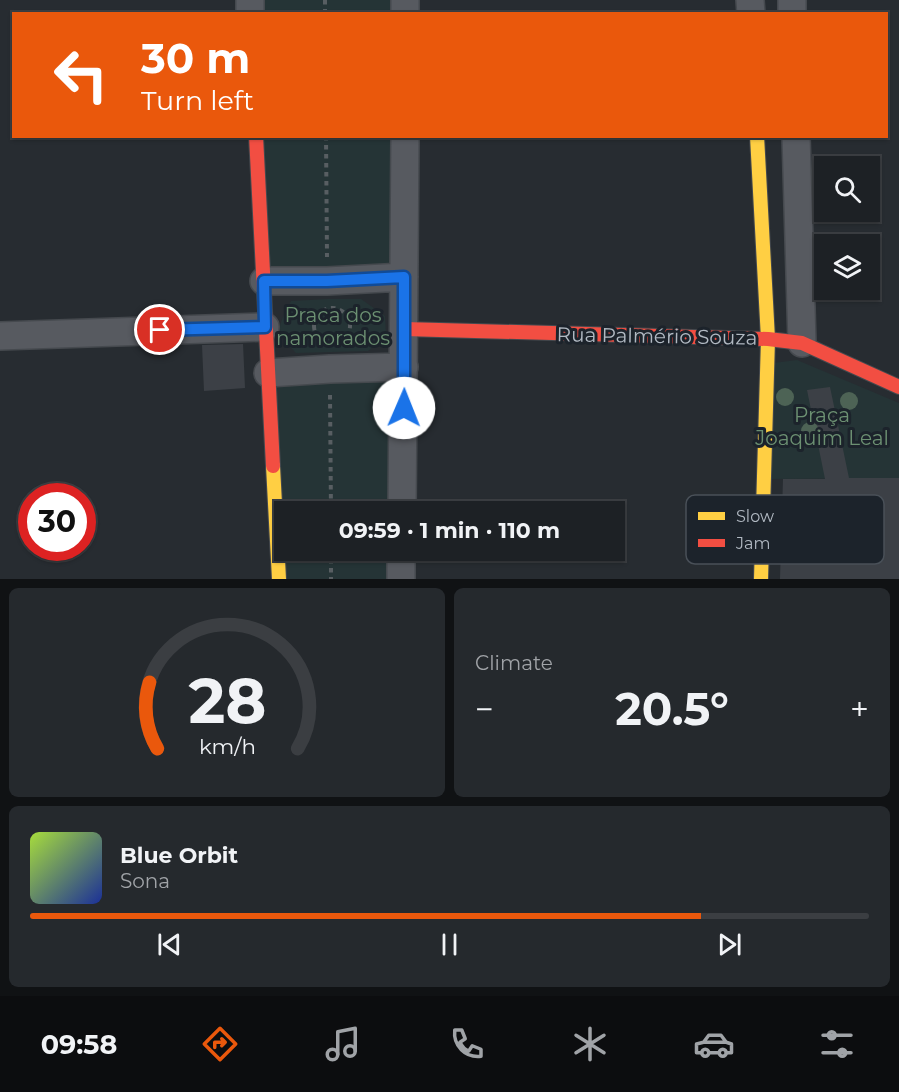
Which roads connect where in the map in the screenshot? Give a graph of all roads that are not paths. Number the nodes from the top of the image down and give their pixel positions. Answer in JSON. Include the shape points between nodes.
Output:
{"nodes":[{"id":1,"x":256,"y":138,"type":"edge"},
{"id":2,"x":405,"y":138,"type":"edge"},
{"id":3,"x":757,"y":138,"type":"edge"},
{"id":4,"x":796,"y":138,"type":"edge"},
{"id":5,"x":404,"y":277,"type":"junction"},
{"id":6,"x":264,"y":281,"type":"junction"},
{"id":7,"x":265,"y":327,"type":"junction"},
{"id":8,"x":404,"y":329,"type":"junction"},
{"id":9,"x":0,"y":336,"type":"edge"},
{"id":10,"x":768,"y":339,"type":"junction"},
{"id":11,"x":802,"y":343,"type":"junction"},
{"id":12,"x":404,"y":367,"type":"junction"},
{"id":13,"x":268,"y":373,"type":"junction"},
{"id":14,"x":899,"y":387,"type":"edge"},
{"id":15,"x":763,"y":495,"type":"edge"},
{"id":16,"x":402,"y":501,"type":"edge"},
{"id":17,"x":401,"y":561,"type":"edge"},
{"id":18,"x":761,"y":564,"type":"edge"},
{"id":19,"x":279,"y":579,"type":"edge"},
{"id":20,"x":400,"y":579,"type":"edge"},
{"id":21,"x":761,"y":579,"type":"edge"}],
"edges":[{"from":1,"to":6,"type":"street"},
{"from":2,"to":5,"type":"street"},
{"from":3,"to":10,"type":"street"},
{"from":4,"to":11,"type":"street"},
{"from":5,"to":6,"type":"street"},
{"from":5,"to":8,"type":"street"},
{"from":6,"to":7,"type":"street"},
{"from":7,"to":9,"type":"street"},
{"from":7,"to":13,"type":"street"},
{"from":8,"to":10,"type":"street","name":"Rua Palmério Souza"},
{"from":8,"to":12,"type":"street"},
{"from":10,"to":11,"type":"street","name":"Rua Palmério Souza"},
{"from":10,"to":15,"type":"street"},
{"from":11,"to":14,"type":"street","name":"Rua Palmério Souza"},
{"from":12,"to":13,"type":"street","via":[[329,356]]},
{"from":12,"to":16,"type":"street"},
{"from":13,"to":19,"type":"street"},
{"from":17,"to":20,"type":"street"},
{"from":18,"to":21,"type":"street"}]}
